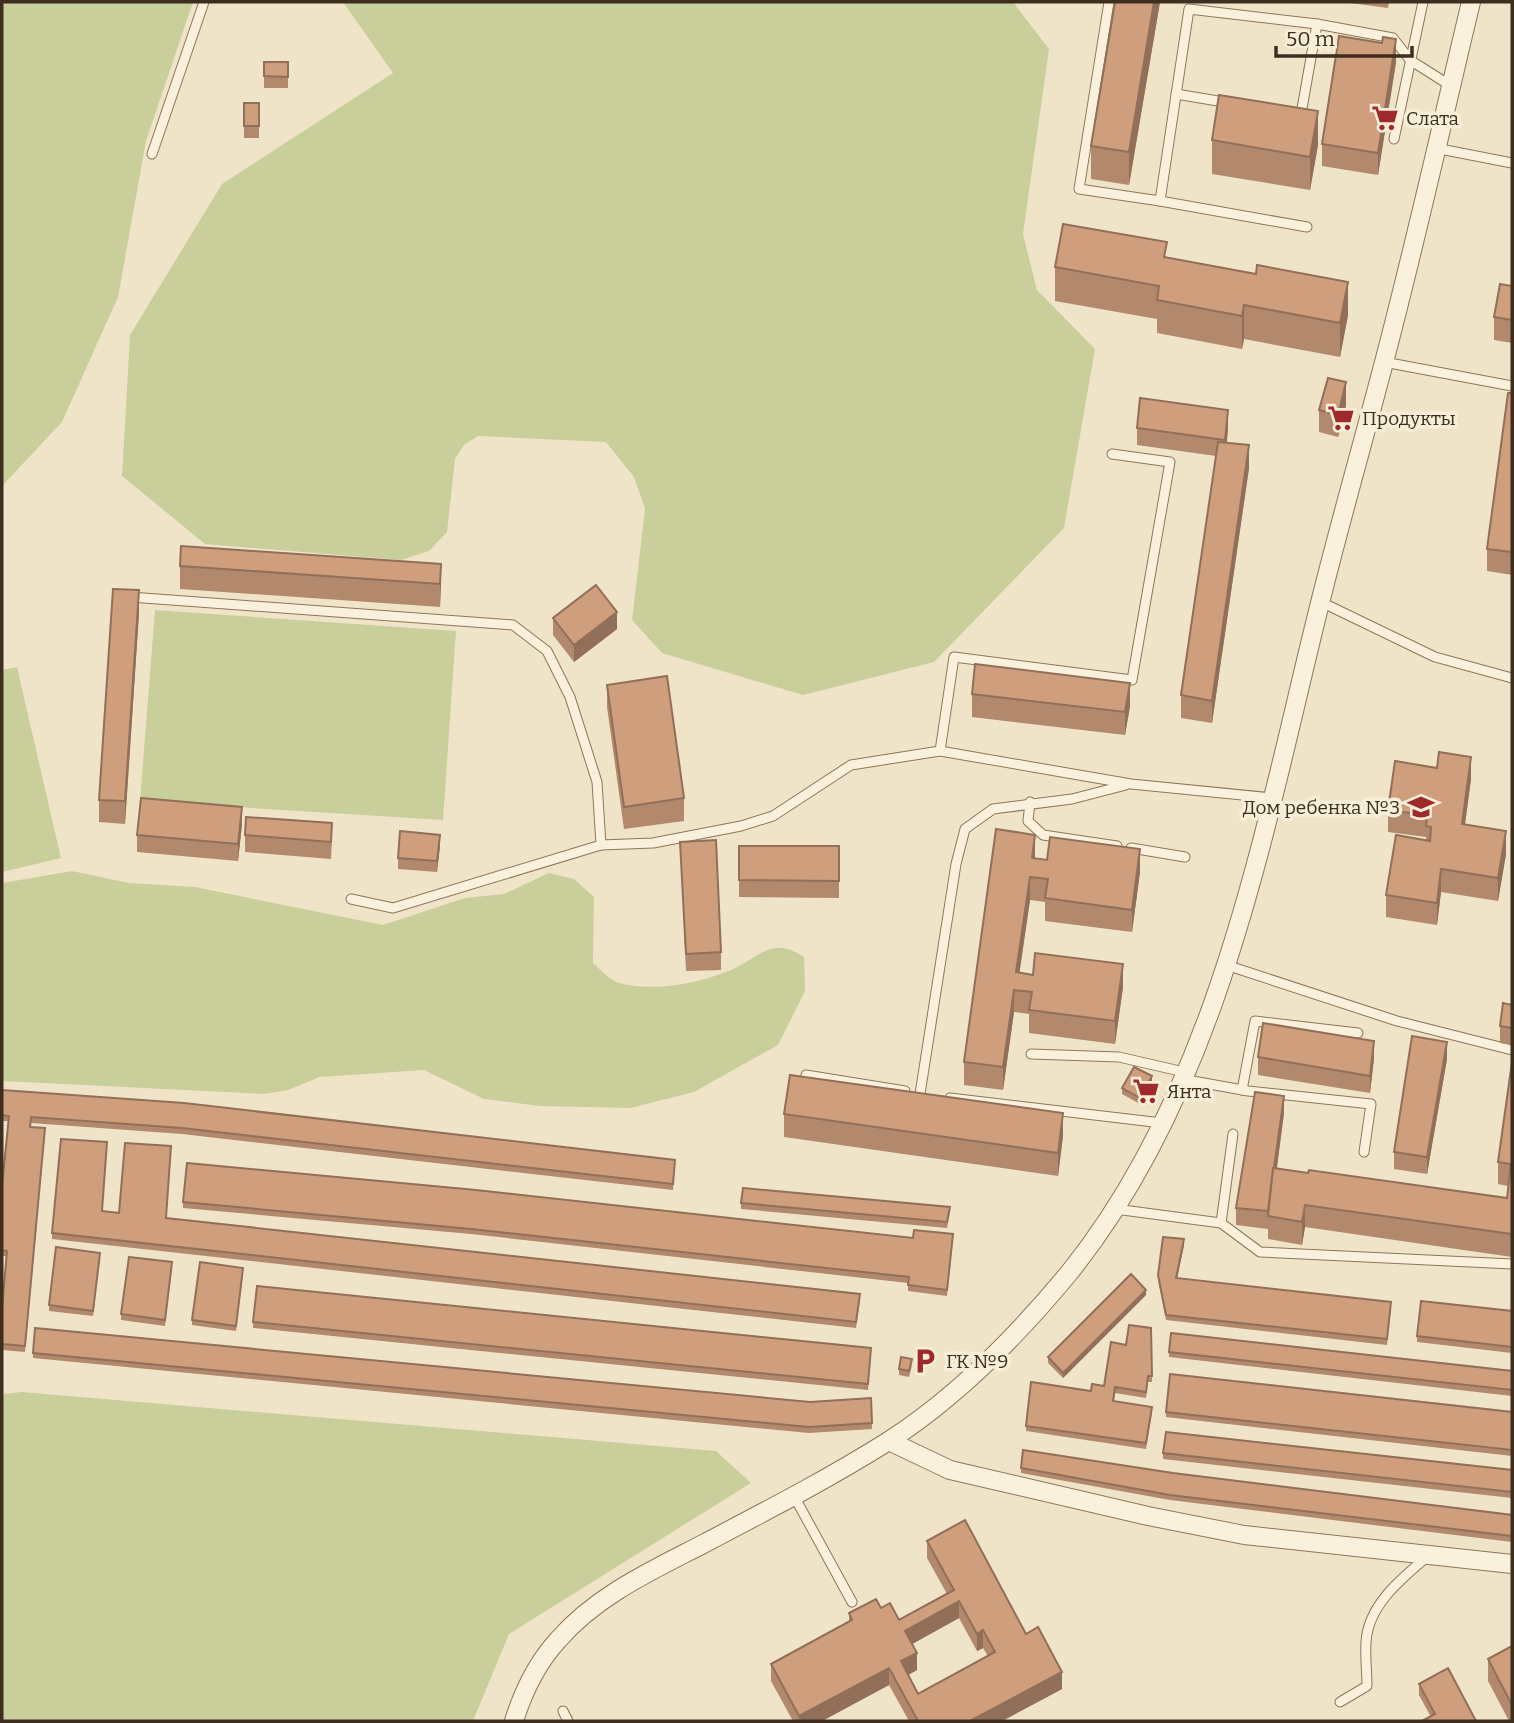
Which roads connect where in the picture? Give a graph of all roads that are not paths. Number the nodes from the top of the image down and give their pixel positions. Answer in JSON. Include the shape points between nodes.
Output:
{"nodes":[{"id":1,"x":204,"y":2,"type":"edge"},
{"id":2,"x":1109,"y":2,"type":"edge"},
{"id":3,"x":1423,"y":2,"type":"edge"},
{"id":4,"x":1471,"y":2,"type":"edge"},
{"id":5,"x":1317,"y":24,"type":"junction"},
{"id":6,"x":1410,"y":60,"type":"junction"},
{"id":7,"x":1451,"y":86,"type":"junction"},
{"id":8,"x":1176,"y":94,"type":"junction"},
{"id":9,"x":1247,"y":106,"type":"edge"},
{"id":10,"x":1287,"y":112,"type":"edge"},
{"id":11,"x":1394,"y":139,"type":"dead end"},
{"id":12,"x":1435,"y":148,"type":"junction"},
{"id":13,"x":152,"y":154,"type":"dead end"},
{"id":14,"x":1512,"y":163,"type":"edge"},
{"id":15,"x":1160,"y":201,"type":"junction"},
{"id":16,"x":1307,"y":227,"type":"dead end"},
{"id":17,"x":1384,"y":362,"type":"junction"},
{"id":18,"x":1512,"y":386,"type":"edge"},
{"id":19,"x":1112,"y":454,"type":"dead end"},
{"id":20,"x":130,"y":597,"type":"edge"},
{"id":21,"x":1321,"y":602,"type":"junction"},
{"id":22,"x":1512,"y":678,"type":"edge"},
{"id":23,"x":940,"y":751,"type":"junction"},
{"id":24,"x":1131,"y":784,"type":"junction"},
{"id":25,"x":1273,"y":798,"type":"junction"},
{"id":26,"x":1030,"y":802,"type":"junction"},
{"id":27,"x":601,"y":845,"type":"junction"},
{"id":28,"x":1185,"y":857,"type":"dead end"},
{"id":29,"x":351,"y":899,"type":"dead end"},
{"id":30,"x":1226,"y":965,"type":"junction"},
{"id":31,"x":1358,"y":1033,"type":"dead end"},
{"id":32,"x":1512,"y":1050,"type":"edge"},
{"id":33,"x":1031,"y":1054,"type":"dead end"},
{"id":34,"x":806,"y":1075,"type":"edge"},
{"id":35,"x":1183,"y":1075,"type":"junction"},
{"id":36,"x":1242,"y":1090,"type":"junction"},
{"id":37,"x":919,"y":1094,"type":"junction"},
{"id":38,"x":1164,"y":1123,"type":"junction"},
{"id":39,"x":1233,"y":1134,"type":"dead end"},
{"id":40,"x":1364,"y":1152,"type":"dead end"},
{"id":41,"x":1115,"y":1209,"type":"junction"},
{"id":42,"x":1221,"y":1223,"type":"junction"},
{"id":43,"x":1512,"y":1264,"type":"edge"},
{"id":44,"x":889,"y":1441,"type":"junction"},
{"id":45,"x":794,"y":1496,"type":"junction"},
{"id":46,"x":1429,"y":1555,"type":"junction"},
{"id":47,"x":1512,"y":1564,"type":"edge"},
{"id":48,"x":852,"y":1602,"type":"dead end"},
{"id":49,"x":1339,"y":1702,"type":"dead end"},
{"id":50,"x":563,"y":1711,"type":"dead end"},
{"id":51,"x":514,"y":1721,"type":"edge"},
{"id":52,"x":568,"y":1721,"type":"edge"}],
"edges":[{"from":1,"to":13,"type":"lane"},
{"from":2,"to":15,"type":"lane","via":[[1079,189]]},
{"from":3,"to":6,"type":"lane"},
{"from":4,"to":7,"type":"street"},
{"from":5,"to":6,"type":"lane","via":[[1393,38]]},
{"from":5,"to":8,"type":"lane","via":[[1189,9]]},
{"from":5,"to":10,"type":"lane","via":[[1301,114]]},
{"from":6,"to":7,"type":"lane"},
{"from":6,"to":11,"type":"lane"},
{"from":7,"to":12,"type":"street"},
{"from":8,"to":9,"type":"lane"},
{"from":8,"to":15,"type":"lane"},
{"from":12,"to":14,"type":"lane"},
{"from":12,"to":17,"type":"street"},
{"from":15,"to":16,"type":"lane"},
{"from":17,"to":18,"type":"lane"},
{"from":17,"to":21,"type":"street"},
{"from":19,"to":23,"type":"lane","via":[[1170,462],[1132,680],[954,657]]},
{"from":20,"to":27,"type":"lane","via":[[513,625],[547,651],[570,697],[597,782]]},
{"from":21,"to":22,"type":"lane","via":[[1435,657]]},
{"from":21,"to":25,"type":"street"},
{"from":23,"to":24,"type":"lane"},
{"from":23,"to":27,"type":"lane","via":[[851,765],[773,816],[741,825],[653,843]]},
{"from":24,"to":25,"type":"lane"},
{"from":24,"to":26,"type":"lane","via":[[1072,799]]},
{"from":25,"to":30,"type":"street"},
{"from":26,"to":28,"type":"lane","via":[[1028,821],[1043,835]]},
{"from":26,"to":37,"type":"lane","via":[[993,809],[965,829]]},
{"from":27,"to":29,"type":"lane","via":[[393,908]]},
{"from":30,"to":32,"type":"lane","via":[[1397,1021]]},
{"from":30,"to":35,"type":"street"},
{"from":31,"to":36,"type":"lane","via":[[1255,1021]]},
{"from":33,"to":35,"type":"lane","via":[[1119,1057]]},
{"from":34,"to":37,"type":"lane"},
{"from":35,"to":36,"type":"lane"},
{"from":35,"to":38,"type":"street"},
{"from":36,"to":40,"type":"lane","via":[[1371,1104]]},
{"from":37,"to":38,"type":"lane"},
{"from":38,"to":41,"type":"street"},
{"from":39,"to":42,"type":"lane"},
{"from":41,"to":42,"type":"lane"},
{"from":41,"to":44,"type":"street","via":[[1069,1272],[1009,1340],[942,1401]]},
{"from":42,"to":43,"type":"lane","via":[[1260,1252]]},
{"from":44,"to":45,"type":"street"},
{"from":44,"to":46,"type":"street","via":[[950,1470],[1148,1516],[1244,1535]]},
{"from":45,"to":48,"type":"lane"},
{"from":45,"to":51,"type":"street","via":[[632,1581],[592,1608],[559,1639],[535,1671]]},
{"from":46,"to":47,"type":"street"},
{"from":46,"to":49,"type":"lane","via":[[1396,1584],[1375,1611],[1366,1640],[1367,1686]]},
{"from":50,"to":52,"type":"lane"}]}
